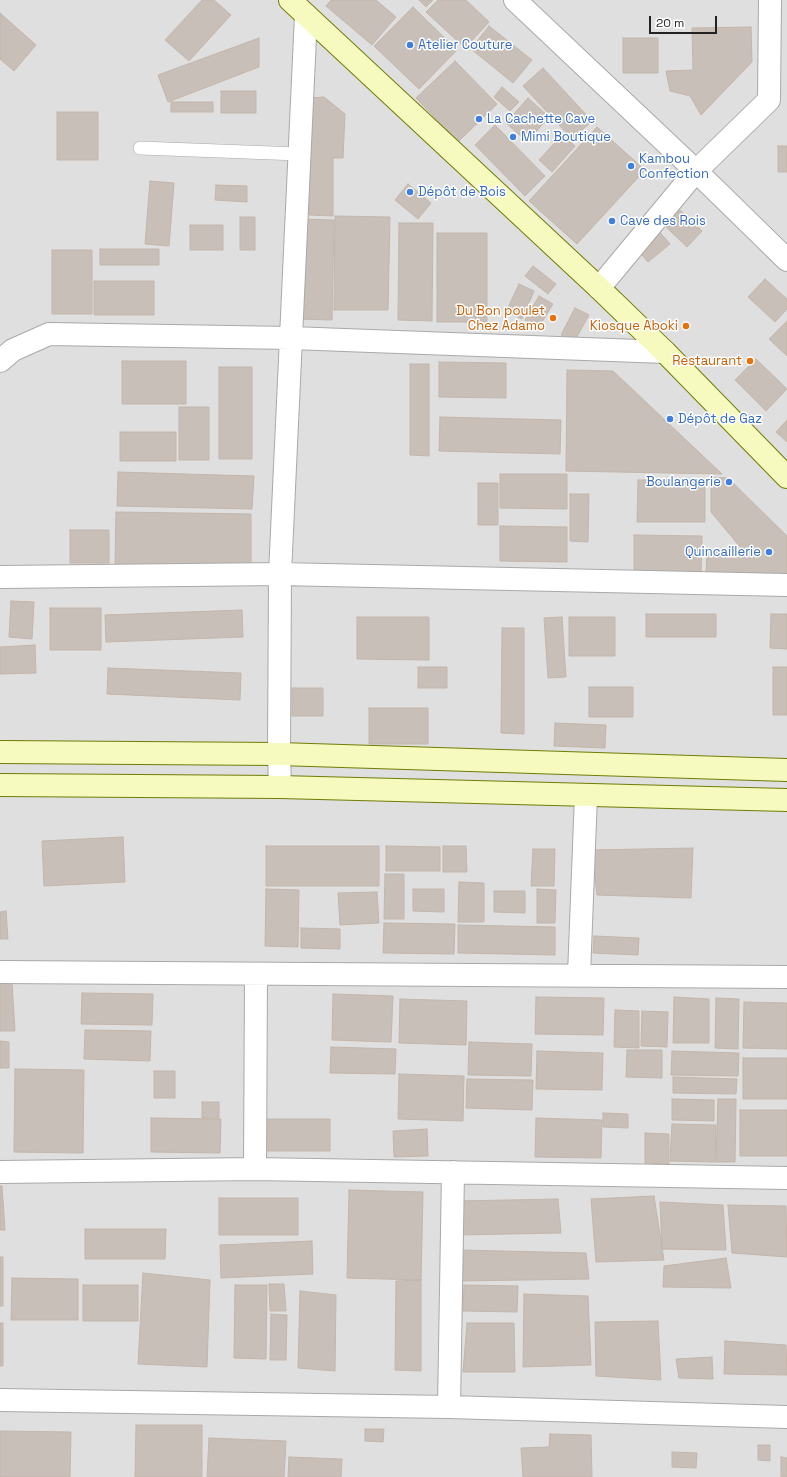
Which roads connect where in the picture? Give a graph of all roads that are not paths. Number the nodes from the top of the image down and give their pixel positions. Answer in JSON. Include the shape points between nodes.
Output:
{"nodes":[{"id":1,"x":290,"y":0,"type":"edge"},
{"id":2,"x":515,"y":0,"type":"edge"},
{"id":3,"x":770,"y":0,"type":"edge"},
{"id":4,"x":535,"y":9,"type":"edge"},
{"id":5,"x":306,"y":15,"type":"junction"},
{"id":6,"x":778,"y":100,"type":"edge"},
{"id":7,"x":140,"y":148,"type":"dead end"},
{"id":8,"x":299,"y":154,"type":"junction"},
{"id":9,"x":696,"y":171,"type":"junction"},
{"id":10,"x":787,"y":260,"type":"edge"},
{"id":11,"x":599,"y":288,"type":"junction"},
{"id":12,"x":291,"y":338,"type":"junction"},
{"id":13,"x":665,"y":352,"type":"junction"},
{"id":14,"x":0,"y":361,"type":"edge"},
{"id":15,"x":787,"y":477,"type":"edge"},
{"id":16,"x":280,"y":574,"type":"junction"},
{"id":17,"x":0,"y":576,"type":"edge"},
{"id":18,"x":787,"y":585,"type":"edge"},
{"id":19,"x":0,"y":752,"type":"edge"},
{"id":20,"x":279,"y":754,"type":"junction"},
{"id":21,"x":787,"y":770,"type":"edge"},
{"id":22,"x":0,"y":785,"type":"edge"},
{"id":23,"x":280,"y":787,"type":"junction"},
{"id":24,"x":586,"y":795,"type":"junction"},
{"id":25,"x":787,"y":800,"type":"edge"},
{"id":26,"x":0,"y":972,"type":"edge"},
{"id":27,"x":256,"y":974,"type":"junction"},
{"id":28,"x":579,"y":975,"type":"junction"},
{"id":29,"x":787,"y":977,"type":"edge"},
{"id":30,"x":255,"y":1169,"type":"junction"},
{"id":31,"x":0,"y":1172,"type":"edge"},
{"id":32,"x":454,"y":1172,"type":"junction"},
{"id":33,"x":787,"y":1178,"type":"edge"},
{"id":34,"x":0,"y":1400,"type":"edge"},
{"id":35,"x":449,"y":1407,"type":"junction"},
{"id":36,"x":787,"y":1417,"type":"edge"}],
"edges":[{"from":1,"to":5,"type":"main road"},
{"from":2,"to":4,"type":"street"},
{"from":3,"to":6,"type":"street"},
{"from":4,"to":9,"type":"street"},
{"from":5,"to":8,"type":"street"},
{"from":5,"to":11,"type":"main road"},
{"from":6,"to":9,"type":"street"},
{"from":7,"to":8,"type":"lane"},
{"from":8,"to":12,"type":"street"},
{"from":9,"to":10,"type":"street"},
{"from":9,"to":11,"type":"street"},
{"from":11,"to":13,"type":"main road"},
{"from":12,"to":13,"type":"street"},
{"from":12,"to":14,"type":"street","via":[[49,334],[13,350]]},
{"from":12,"to":16,"type":"street"},
{"from":13,"to":15,"type":"main road"},
{"from":16,"to":17,"type":"street"},
{"from":16,"to":18,"type":"street"},
{"from":16,"to":20,"type":"street"},
{"from":19,"to":20,"type":"main road"},
{"from":20,"to":21,"type":"main road"},
{"from":20,"to":23,"type":"street"},
{"from":22,"to":23,"type":"main road"},
{"from":23,"to":24,"type":"main road"},
{"from":24,"to":25,"type":"main road"},
{"from":24,"to":28,"type":"street"},
{"from":26,"to":27,"type":"street"},
{"from":27,"to":28,"type":"street"},
{"from":27,"to":30,"type":"street"},
{"from":28,"to":29,"type":"street"},
{"from":30,"to":31,"type":"street"},
{"from":30,"to":32,"type":"street"},
{"from":32,"to":33,"type":"street"},
{"from":32,"to":35,"type":"street"},
{"from":34,"to":35,"type":"street"},
{"from":35,"to":36,"type":"street"}]}
